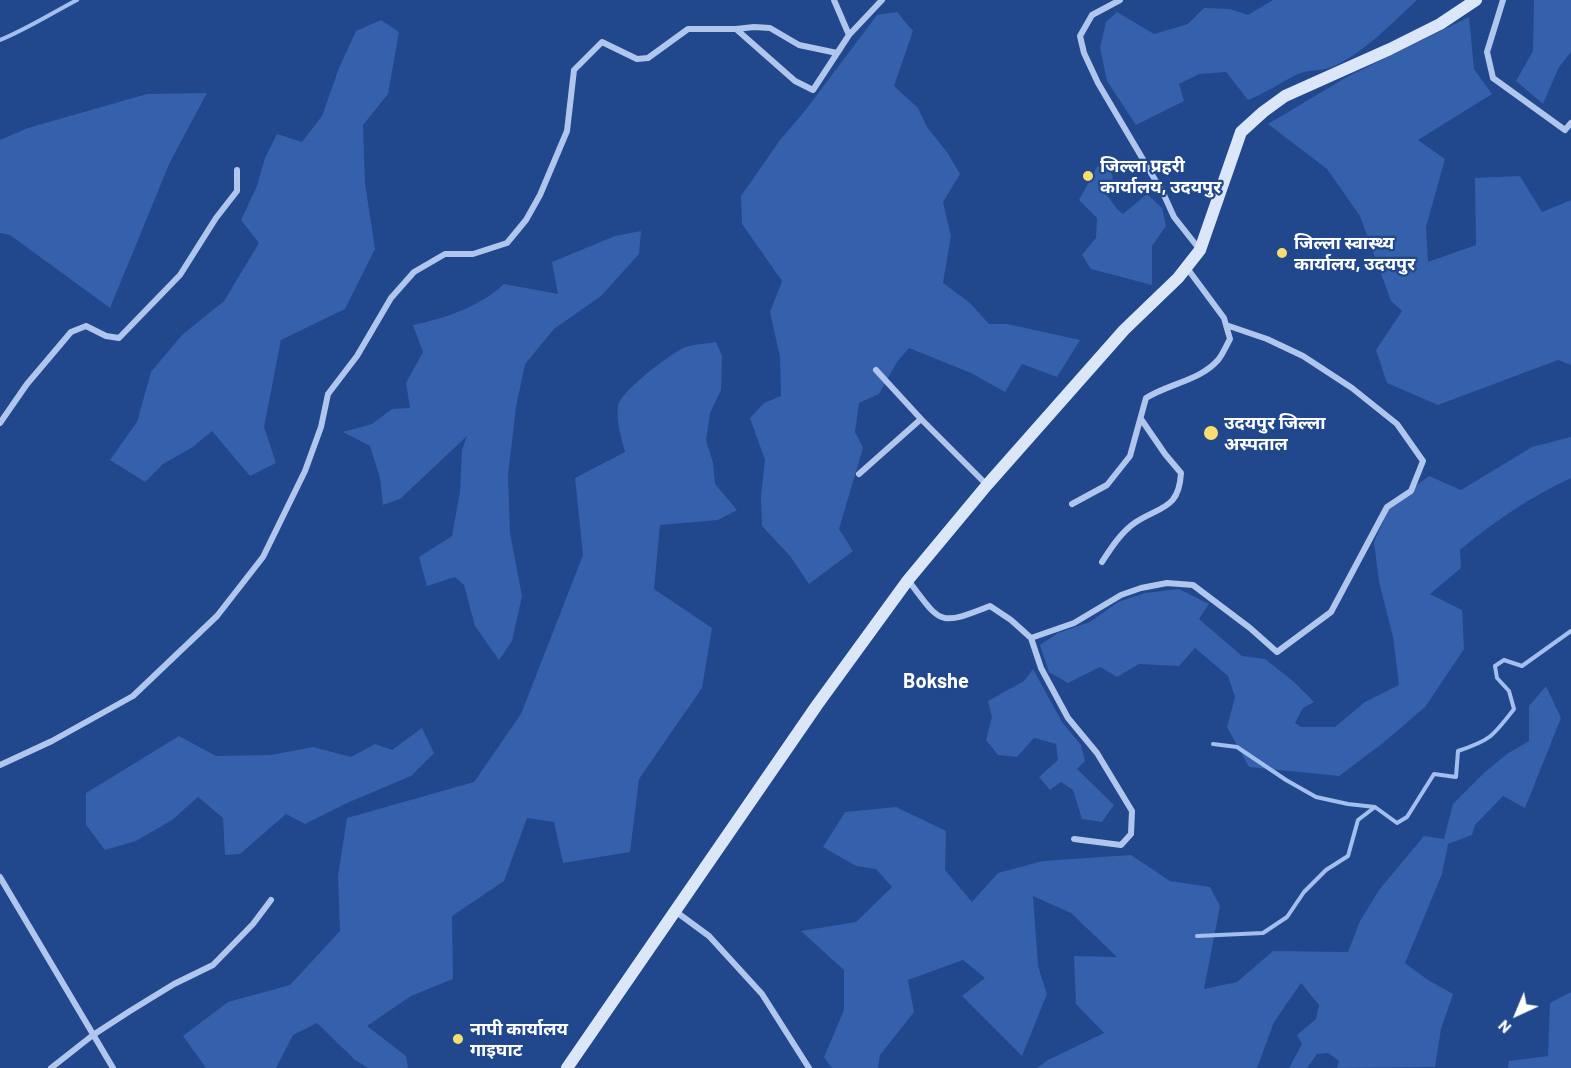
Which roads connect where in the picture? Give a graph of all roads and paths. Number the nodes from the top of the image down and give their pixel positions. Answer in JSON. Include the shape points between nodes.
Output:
{"nodes":[{"id":1,"x":834,"y":0,"type":"edge"},
{"id":2,"x":882,"y":0,"type":"edge"},
{"id":3,"x":1120,"y":0,"type":"edge"},
{"id":4,"x":1476,"y":0,"type":"edge"},
{"id":5,"x":1503,"y":0,"type":"edge"},
{"id":6,"x":736,"y":29,"type":"junction"},
{"id":7,"x":849,"y":35,"type":"junction"},
{"id":8,"x":837,"y":53,"type":"junction"},
{"id":9,"x":1571,"y":123,"type":"edge"},
{"id":10,"x":237,"y":170,"type":"dead end"},
{"id":11,"x":1200,"y":250,"type":"junction"},
{"id":12,"x":1186,"y":268,"type":"junction"},
{"id":13,"x":1226,"y":325,"type":"junction"},
{"id":14,"x":876,"y":370,"type":"dead end"},
{"id":15,"x":921,"y":419,"type":"junction"},
{"id":16,"x":1141,"y":419,"type":"junction"},
{"id":17,"x":0,"y":423,"type":"edge"},
{"id":18,"x":859,"y":474,"type":"dead end"},
{"id":19,"x":987,"y":485,"type":"junction"},
{"id":20,"x":1072,"y":504,"type":"dead end"},
{"id":21,"x":1102,"y":562,"type":"dead end"},
{"id":22,"x":908,"y":580,"type":"junction"},
{"id":23,"x":1031,"y":638,"type":"junction"},
{"id":24,"x":0,"y":765,"type":"edge"},
{"id":25,"x":1074,"y":839,"type":"dead end"},
{"id":26,"x":0,"y":877,"type":"edge"},
{"id":27,"x":271,"y":900,"type":"dead end"},
{"id":28,"x":675,"y":911,"type":"junction"},
{"id":29,"x":93,"y":1035,"type":"junction"},
{"id":30,"x":51,"y":1068,"type":"edge"},
{"id":31,"x":113,"y":1068,"type":"edge"},
{"id":32,"x":567,"y":1068,"type":"edge"},
{"id":33,"x":809,"y":1068,"type":"edge"}],
"edges":[{"from":1,"to":7,"type":"street"},
{"from":2,"to":7,"type":"street"},
{"from":3,"to":11,"type":"street","via":[[1092,15],[1080,36],[1084,53],[1174,217]]},
{"from":4,"to":11,"type":"main road","via":[[1440,24],[1285,96],[1263,112],[1241,132]]},
{"from":5,"to":9,"type":"street","via":[[1487,52],[1493,78],[1565,129]]},
{"from":6,"to":8,"type":"street","via":[[770,28],[799,45]]},
{"from":6,"to":8,"type":"street","via":[[795,81],[813,90]]},
{"from":6,"to":24,"type":"street","via":[[688,29],[648,58],[637,59],[602,42],[574,70],[567,130],[526,220],[507,243],[473,254],[445,254],[414,272],[391,298],[357,356],[328,394],[305,471],[263,557],[217,616],[133,696]]},
{"from":7,"to":8,"type":"street"},
{"from":10,"to":17,"type":"street","via":[[237,191],[180,274],[140,317],[119,338],[86,326],[70,332]]},
{"from":11,"to":12,"type":"main road"},
{"from":12,"to":13,"type":"street"},
{"from":12,"to":19,"type":"main road","via":[[1124,330]]},
{"from":13,"to":16,"type":"street","via":[[1230,339],[1217,360],[1197,376],[1146,398]]},
{"from":13,"to":23,"type":"street","via":[[1303,356],[1397,424],[1423,461],[1411,491],[1387,507],[1331,612],[1277,652],[1193,585],[1167,583],[1121,595],[1074,623]]},
{"from":14,"to":15,"type":"street"},
{"from":15,"to":18,"type":"street"},
{"from":15,"to":19,"type":"street"},
{"from":16,"to":20,"type":"street","via":[[1130,456],[1107,485]]},
{"from":16,"to":21,"type":"street","via":[[1182,474],[1180,489],[1166,507],[1135,522]]},
{"from":19,"to":22,"type":"main road"},
{"from":22,"to":23,"type":"street","via":[[937,617],[945,620],[990,606]]},
{"from":22,"to":28,"type":"main road"},
{"from":23,"to":25,"type":"street","via":[[1041,668],[1068,718],[1097,753],[1132,811],[1131,834],[1121,845]]},
{"from":26,"to":29,"type":"street"},
{"from":27,"to":29,"type":"street","via":[[213,965],[174,984]]},
{"from":28,"to":32,"type":"main road"},
{"from":28,"to":33,"type":"street","via":[[709,936],[762,994]]},
{"from":29,"to":30,"type":"street"},
{"from":29,"to":31,"type":"street"}]}
